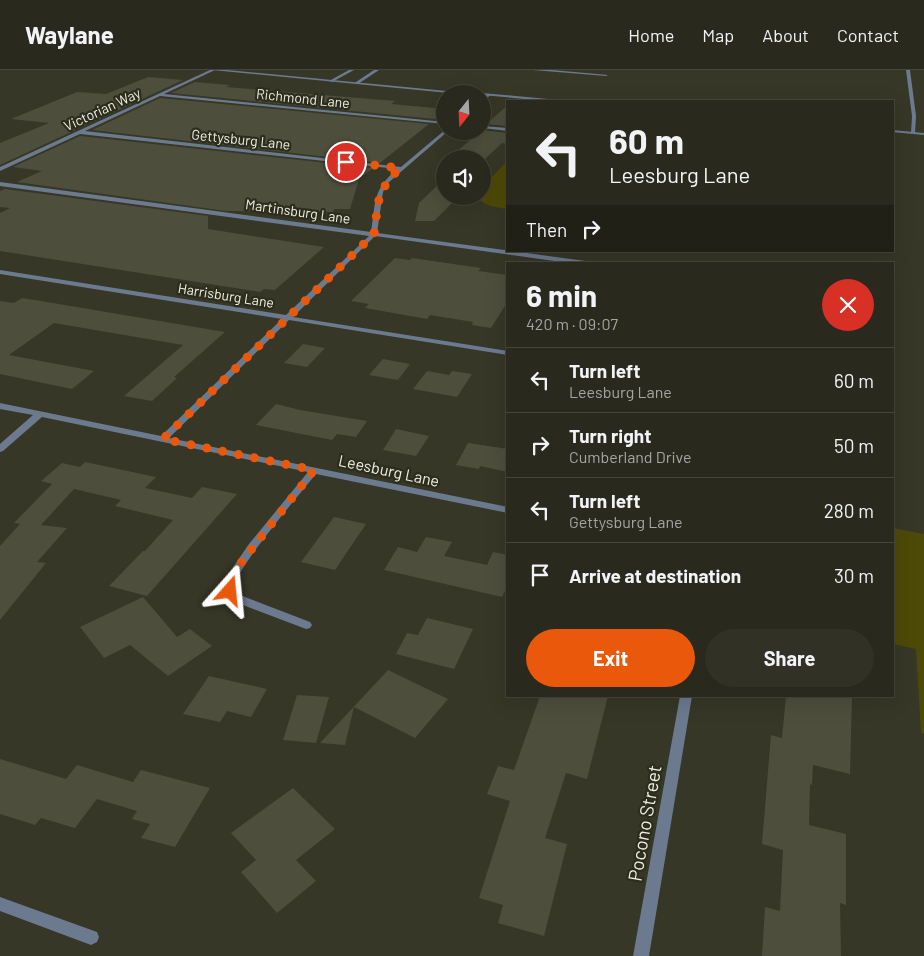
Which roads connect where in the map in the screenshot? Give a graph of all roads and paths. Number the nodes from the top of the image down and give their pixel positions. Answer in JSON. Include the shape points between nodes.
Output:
{"nodes":[{"id":1,"x":214,"y":70,"type":"edge"},
{"id":2,"x":352,"y":70,"type":"edge"},
{"id":3,"x":378,"y":70,"type":"edge"},
{"id":4,"x":535,"y":70,"type":"edge"},
{"id":5,"x":908,"y":70,"type":"edge"},
{"id":6,"x":606,"y":75,"type":"dead end"},
{"id":7,"x":331,"y":81,"type":"junction"},
{"id":8,"x":357,"y":83,"type":"junction"},
{"id":9,"x":436,"y":90,"type":"edge"},
{"id":10,"x":160,"y":95,"type":"junction"},
{"id":11,"x":491,"y":95,"type":"edge"},
{"id":12,"x":547,"y":100,"type":"edge"},
{"id":13,"x":436,"y":122,"type":"edge"},
{"id":14,"x":491,"y":128,"type":"edge"},
{"id":15,"x":506,"y":130,"type":"edge"},
{"id":16,"x":79,"y":132,"type":"junction"},
{"id":17,"x":894,"y":132,"type":"edge"},
{"id":18,"x":913,"y":133,"type":"junction"},
{"id":19,"x":924,"y":134,"type":"edge"},
{"id":20,"x":436,"y":138,"type":"edge"},
{"id":21,"x":400,"y":168,"type":"junction"},
{"id":22,"x":0,"y":169,"type":"edge"},
{"id":23,"x":0,"y":184,"type":"edge"},
{"id":24,"x":374,"y":234,"type":"junction"},
{"id":25,"x":578,"y":262,"type":"edge"},
{"id":26,"x":0,"y":272,"type":"edge"},
{"id":27,"x":288,"y":318,"type":"junction"},
{"id":28,"x":506,"y":353,"type":"edge"},
{"id":29,"x":0,"y":406,"type":"edge"},
{"id":30,"x":40,"y":415,"type":"junction"},
{"id":31,"x":163,"y":439,"type":"junction"},
{"id":32,"x":0,"y":449,"type":"edge"},
{"id":33,"x":314,"y":470,"type":"junction"},
{"id":34,"x":506,"y":510,"type":"edge"},
{"id":35,"x":306,"y":625,"type":"dead end"},
{"id":36,"x":686,"y":697,"type":"edge"},
{"id":37,"x":0,"y":904,"type":"edge"},
{"id":38,"x":91,"y":937,"type":"dead end"},
{"id":39,"x":640,"y":956,"type":"edge"}],
"edges":[{"from":1,"to":7,"type":"street"},
{"from":1,"to":10,"type":"street","name":"Victorian Way"},
{"from":2,"to":7,"type":"street"},
{"from":3,"to":8,"type":"street"},
{"from":4,"to":6,"type":"street"},
{"from":5,"to":18,"type":"street"},
{"from":7,"to":8,"type":"street"},
{"from":8,"to":9,"type":"street"},
{"from":10,"to":13,"type":"street","name":"Richmond Lane"},
{"from":10,"to":16,"type":"street","name":"Victorian Way"},
{"from":11,"to":12,"type":"street"},
{"from":14,"to":15,"type":"street"},
{"from":16,"to":21,"type":"street","name":"Gettysburg Lane"},
{"from":16,"to":22,"type":"street","name":"Victorian Way"},
{"from":17,"to":18,"type":"street"},
{"from":18,"to":19,"type":"street"},
{"from":20,"to":21,"type":"street"},
{"from":21,"to":24,"type":"street","via":[[380,192]]},
{"from":23,"to":24,"type":"street","name":"Martinsburg Lane"},
{"from":24,"to":25,"type":"street","name":"Martinsburg Lane"},
{"from":24,"to":27,"type":"street"},
{"from":26,"to":27,"type":"street","name":"Harrisburg Lane"},
{"from":27,"to":28,"type":"street","name":"Harrisburg Lane"},
{"from":27,"to":31,"type":"street"},
{"from":29,"to":30,"type":"street","name":"Leesburg Lane"},
{"from":30,"to":31,"type":"street","name":"Leesburg Lane"},
{"from":30,"to":32,"type":"street"},
{"from":31,"to":33,"type":"street","name":"Leesburg Lane"},
{"from":33,"to":34,"type":"street","name":"Leesburg Lane"},
{"from":33,"to":35,"type":"street","via":[[240,564],[229,583],[236,598]]},
{"from":36,"to":39,"type":"street","name":"Pocono Street"},
{"from":37,"to":38,"type":"street"}]}
